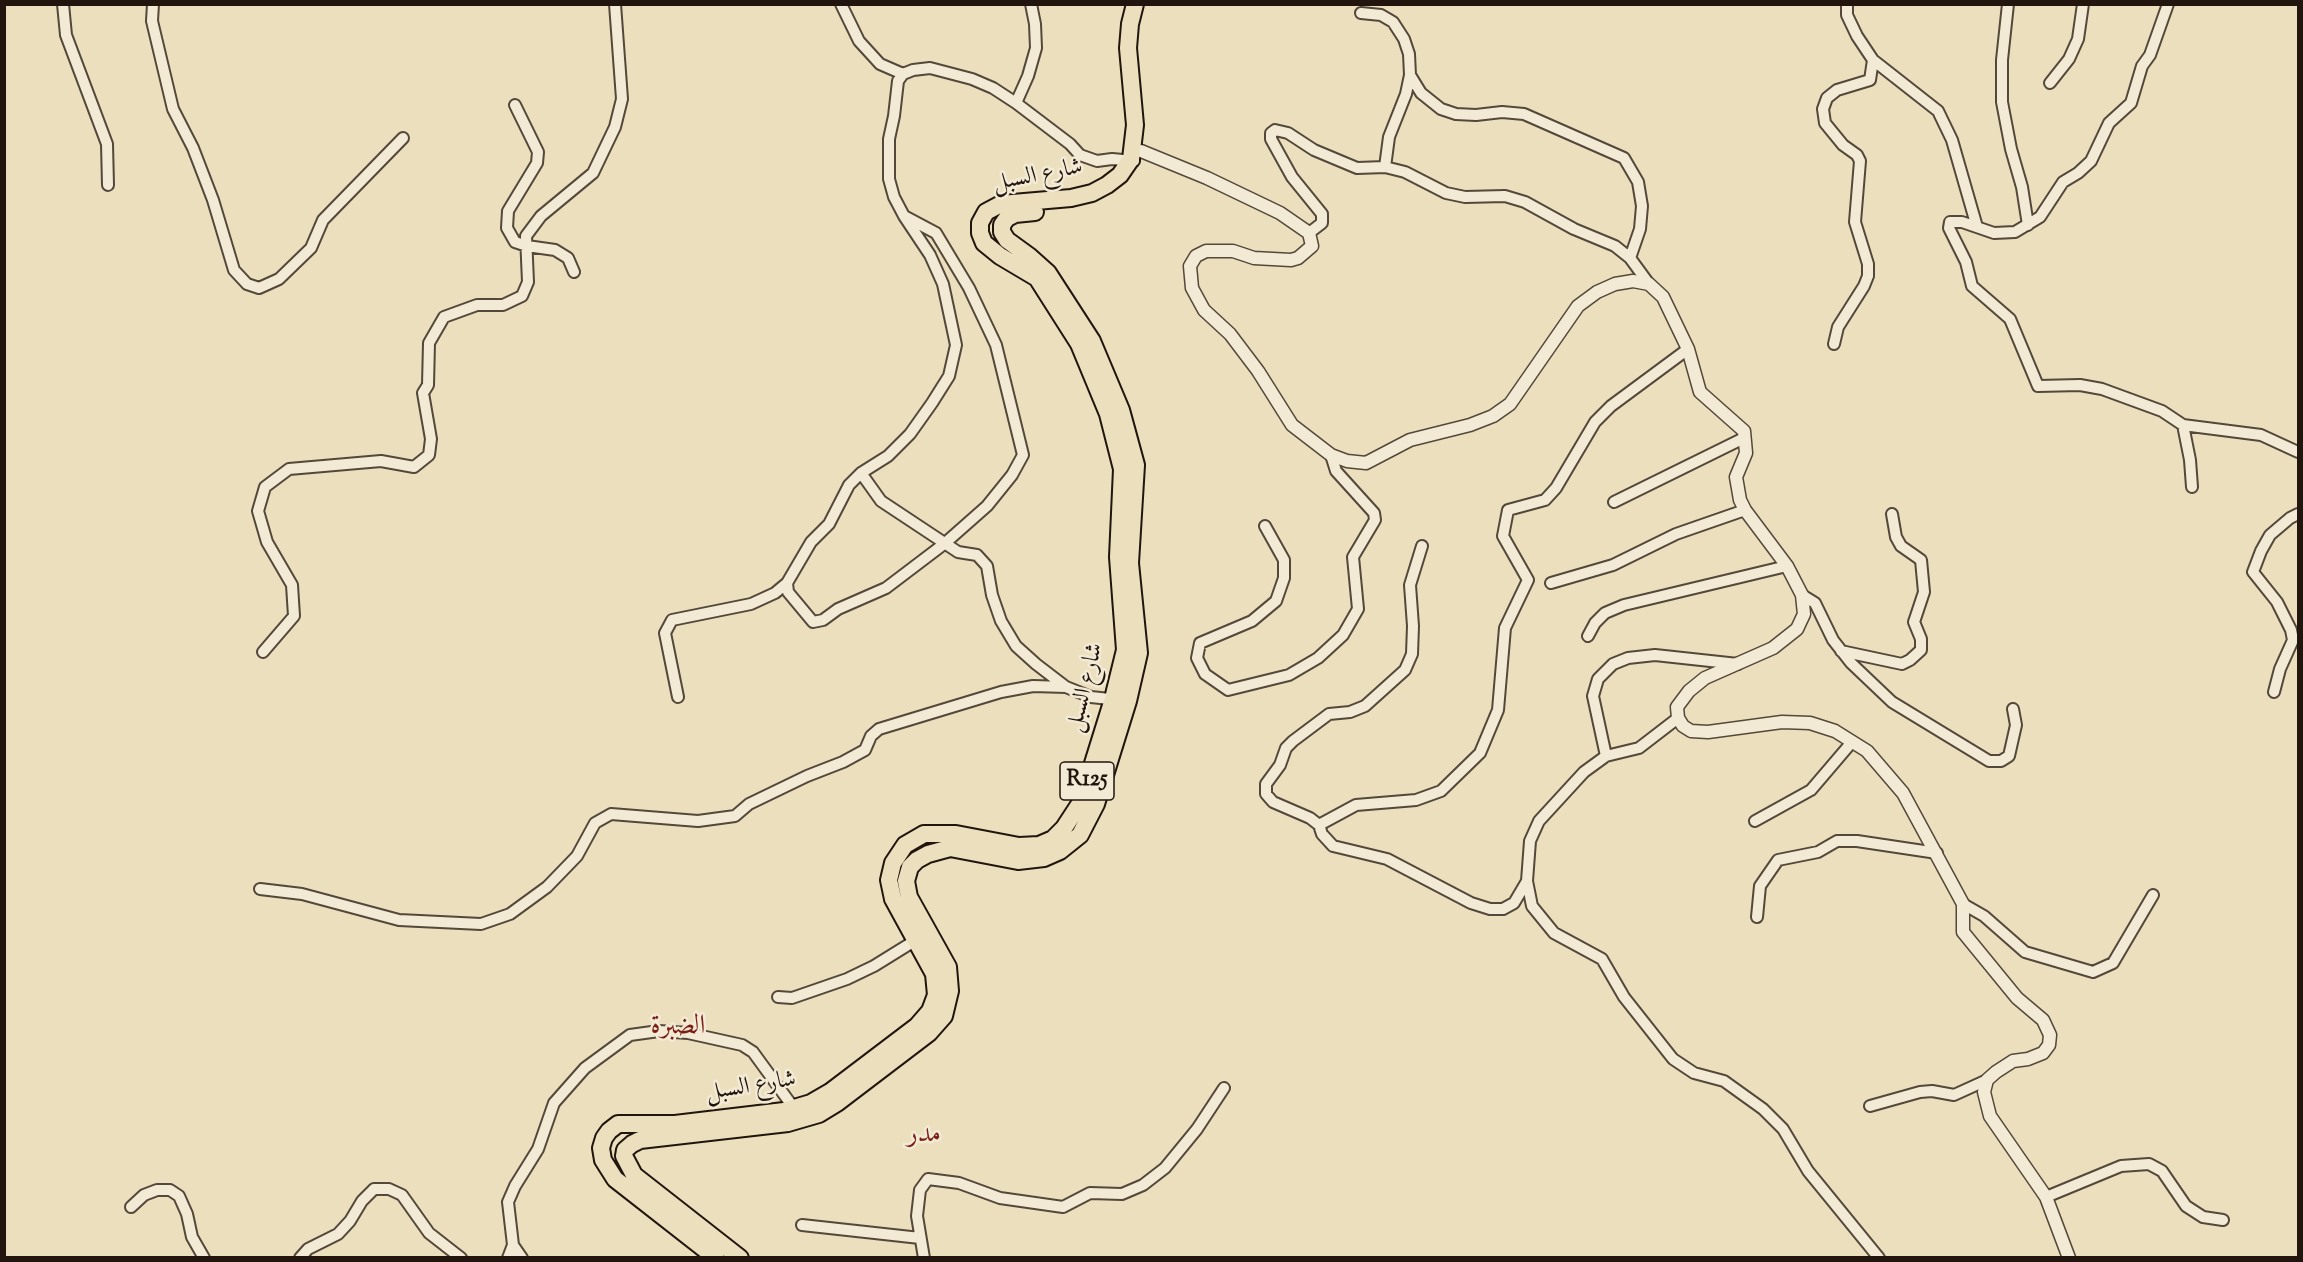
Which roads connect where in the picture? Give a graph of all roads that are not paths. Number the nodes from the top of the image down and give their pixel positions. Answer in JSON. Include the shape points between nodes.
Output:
{"nodes":[{"id":1,"x":63,"y":4,"type":"edge"},
{"id":2,"x":153,"y":4,"type":"edge"},
{"id":3,"x":615,"y":4,"type":"edge"},
{"id":4,"x":842,"y":4,"type":"edge"},
{"id":5,"x":1030,"y":4,"type":"edge"},
{"id":6,"x":1135,"y":4,"type":"edge"},
{"id":7,"x":1145,"y":4,"type":"edge"},
{"id":8,"x":1847,"y":4,"type":"edge"},
{"id":9,"x":2008,"y":4,"type":"edge"},
{"id":10,"x":2083,"y":4,"type":"edge"},
{"id":11,"x":2168,"y":4,"type":"edge"},
{"id":12,"x":1362,"y":12,"type":"dead end"},
{"id":13,"x":1873,"y":60,"type":"junction"},
{"id":14,"x":903,"y":74,"type":"junction"},
{"id":15,"x":1410,"y":75,"type":"junction"},
{"id":16,"x":2050,"y":83,"type":"dead end"},
{"id":17,"x":1016,"y":103,"type":"junction"},
{"id":18,"x":515,"y":105,"type":"dead end"},
{"id":19,"x":403,"y":138,"type":"dead end"},
{"id":20,"x":1137,"y":157,"type":"junction"},
{"id":21,"x":1384,"y":167,"type":"junction"},
{"id":22,"x":108,"y":185,"type":"dead end"},
{"id":23,"x":904,"y":216,"type":"junction"},
{"id":24,"x":2028,"y":225,"type":"junction"},
{"id":25,"x":1977,"y":227,"type":"junction"},
{"id":26,"x":1309,"y":233,"type":"junction"},
{"id":27,"x":527,"y":246,"type":"junction"},
{"id":28,"x":1630,"y":258,"type":"junction"},
{"id":29,"x":574,"y":272,"type":"dead end"},
{"id":30,"x":1649,"y":284,"type":"junction"},
{"id":31,"x":1834,"y":344,"type":"dead end"},
{"id":32,"x":1688,"y":349,"type":"junction"},
{"id":33,"x":2183,"y":425,"type":"junction"},
{"id":34,"x":1744,"y":438,"type":"junction"},
{"id":35,"x":2298,"y":452,"type":"edge"},
{"id":36,"x":1331,"y":455,"type":"junction"},
{"id":37,"x":861,"y":473,"type":"junction"},
{"id":38,"x":2192,"y":487,"type":"dead end"},
{"id":39,"x":1614,"y":502,"type":"dead end"},
{"id":40,"x":1745,"y":510,"type":"junction"},
{"id":41,"x":1892,"y":514,"type":"dead end"},
{"id":42,"x":2298,"y":514,"type":"edge"},
{"id":43,"x":1265,"y":526,"type":"dead end"},
{"id":44,"x":944,"y":544,"type":"junction"},
{"id":45,"x":1422,"y":546,"type":"dead end"},
{"id":46,"x":1787,"y":566,"type":"junction"},
{"id":47,"x":787,"y":583,"type":"junction"},
{"id":48,"x":1551,"y":583,"type":"dead end"},
{"id":49,"x":1802,"y":595,"type":"junction"},
{"id":50,"x":1588,"y":636,"type":"dead end"},
{"id":51,"x":1841,"y":651,"type":"junction"},
{"id":52,"x":263,"y":652,"type":"dead end"},
{"id":53,"x":1737,"y":664,"type":"junction"},
{"id":54,"x":1066,"y":687,"type":"junction"},
{"id":55,"x":2274,"y":692,"type":"dead end"},
{"id":56,"x":678,"y":697,"type":"dead end"},
{"id":57,"x":1120,"y":700,"type":"junction"},
{"id":58,"x":2013,"y":708,"type":"dead end"},
{"id":59,"x":1678,"y":718,"type":"junction"},
{"id":60,"x":1852,"y":742,"type":"junction"},
{"id":61,"x":1606,"y":756,"type":"junction"},
{"id":62,"x":1755,"y":821,"type":"dead end"},
{"id":63,"x":1319,"y":825,"type":"junction"},
{"id":64,"x":1937,"y":853,"type":"junction"},
{"id":65,"x":1527,"y":881,"type":"junction"},
{"id":66,"x":260,"y":889,"type":"dead end"},
{"id":67,"x":2153,"y":895,"type":"dead end"},
{"id":68,"x":1963,"y":904,"type":"junction"},
{"id":69,"x":1757,"y":917,"type":"dead end"},
{"id":70,"x":916,"y":940,"type":"junction"},
{"id":71,"x":778,"y":997,"type":"dead end"},
{"id":72,"x":1987,"y":1080,"type":"junction"},
{"id":73,"x":1224,"y":1088,"type":"dead end"},
{"id":74,"x":1870,"y":1106,"type":"dead end"},
{"id":75,"x":797,"y":1114,"type":"junction"},
{"id":76,"x":2046,"y":1197,"type":"junction"},
{"id":77,"x":131,"y":1207,"type":"dead end"},
{"id":78,"x":2223,"y":1220,"type":"dead end"},
{"id":79,"x":802,"y":1225,"type":"dead end"},
{"id":80,"x":920,"y":1238,"type":"junction"},
{"id":81,"x":513,"y":1245,"type":"junction"},
{"id":82,"x":204,"y":1257,"type":"edge"},
{"id":83,"x":300,"y":1257,"type":"edge"},
{"id":84,"x":461,"y":1257,"type":"edge"},
{"id":85,"x":508,"y":1257,"type":"edge"},
{"id":86,"x":522,"y":1257,"type":"edge"},
{"id":87,"x":716,"y":1257,"type":"edge"},
{"id":88,"x":740,"y":1257,"type":"edge"},
{"id":89,"x":924,"y":1257,"type":"edge"},
{"id":90,"x":1879,"y":1257,"type":"edge"},
{"id":91,"x":2069,"y":1257,"type":"edge"}],
"edges":[{"from":1,"to":22,"type":"street","via":[[66,35],[107,144]]},
{"from":2,"to":19,"type":"street","via":[[152,21],[173,109],[213,200],[234,270],[247,284],[259,288],[279,279],[311,248],[323,220]]},
{"from":3,"to":27,"type":"street","via":[[622,99],[615,127],[593,173],[541,216],[526,236]]},
{"from":4,"to":14,"type":"street","via":[[859,41],[880,64]]},
{"from":5,"to":17,"type":"street","via":[[1036,48]]},
{"from":6,"to":20,"type":"main road","via":[[1128,48]]},
{"from":7,"to":20,"type":"main road","via":[[1139,24],[1143,95]]},
{"from":8,"to":13,"type":"street","via":[[1847,15]]},
{"from":9,"to":24,"type":"street","via":[[2002,102]]},
{"from":10,"to":16,"type":"street","via":[[2078,39],[2069,59]]},
{"from":11,"to":24,"type":"street","via":[[2131,103],[2109,123],[2091,161],[2063,182],[2040,217]]},
{"from":12,"to":15,"type":"street","via":[[1393,22],[1409,54]]},
{"from":13,"to":25,"type":"street","via":[[1938,111],[1952,140]]},
{"from":13,"to":31,"type":"street","via":[[1870,80],[1837,90],[1827,98],[1823,109],[1825,123],[1860,161],[1855,222],[1868,264],[1864,286],[1838,327]]},
{"from":14,"to":17,"type":"street","via":[[930,68],[950,72],[993,88]]},
{"from":14,"to":23,"type":"street","via":[[898,81],[888,162],[894,197]]},
{"from":15,"to":21,"type":"street","via":[[1389,137]]},
{"from":15,"to":28,"type":"street","via":[[1421,93],[1440,109],[1456,114],[1524,114],[1624,158],[1638,182],[1642,206],[1640,230]]},
{"from":17,"to":20,"type":"street","via":[[1080,155],[1097,161]]},
{"from":18,"to":27,"type":"street","via":[[538,152],[537,163],[508,211],[507,228],[515,242]]},
{"from":20,"to":26,"type":"street","via":[[1207,178],[1280,213]]},
{"from":20,"to":57,"type":"main road","name":"شارع السبل","number":"R125","via":[[1125,179],[1112,191],[1076,207],[1015,214],[1002,225],[1007,240],[1048,273],[1092,341],[1120,410],[1136,465],[1130,563],[1139,652]]},
{"from":21,"to":26,"type":"street","via":[[1357,168],[1282,131],[1271,133],[1292,177],[1322,214],[1322,223]]},
{"from":21,"to":28,"type":"street","via":[[1405,172],[1446,193],[1505,196],[1525,202],[1615,246]]},
{"from":23,"to":37,"type":"street","via":[[943,284],[956,345],[949,376],[910,434],[888,456]]},
{"from":23,"to":44,"type":"street","via":[[936,233],[969,288],[996,345],[1023,455],[987,506]]},
{"from":24,"to":25,"type":"street","via":[[2015,232],[1994,233]]},
{"from":25,"to":33,"type":"street","via":[[1950,222],[1949,228],[1966,262],[1972,286],[2010,319],[2038,386],[2102,389],[2162,411]]},
{"from":26,"to":36,"type":"street","via":[[1312,246],[1291,260],[1206,251],[1196,256],[1190,266],[1192,288],[1204,310],[1237,343],[1292,425]]},
{"from":27,"to":29,"type":"street","via":[[555,250],[568,258]]},
{"from":27,"to":52,"type":"street","via":[[528,282],[522,296],[503,305],[477,305],[444,317],[429,343],[428,385],[423,393],[431,439],[429,454],[414,467],[381,461],[289,470],[265,487],[258,511],[267,542],[292,585],[294,616]]},
{"from":28,"to":30,"type":"street"},
{"from":30,"to":32,"type":"street","via":[[1663,297]]},
{"from":30,"to":36,"type":"street","via":[[1615,284],[1578,306],[1510,404],[1493,416],[1410,440],[1366,463]]},
{"from":32,"to":34,"type":"street","via":[[1700,392],[1744,431]]},
{"from":32,"to":63,"type":"street","via":[[1595,422],[1557,488],[1545,500],[1508,510],[1503,536],[1528,580],[1505,628],[1498,711],[1480,753],[1441,791],[1416,800],[1356,805]]},
{"from":33,"to":35,"type":"street","via":[[2261,435]]},
{"from":33,"to":38,"type":"street"},
{"from":34,"to":39,"type":"street"},
{"from":34,"to":40,"type":"street","via":[[1746,453],[1736,477]]},
{"from":36,"to":43,"type":"street","via":[[1336,471],[1374,513],[1375,520],[1353,556],[1358,609],[1343,635],[1318,658],[1289,675],[1228,690],[1205,674],[1197,658],[1200,643],[1252,621],[1276,601],[1284,578],[1284,560]]},
{"from":37,"to":44,"type":"street","via":[[880,501]]},
{"from":37,"to":47,"type":"street","via":[[849,485],[829,524],[811,542]]},
{"from":40,"to":46,"type":"street"},
{"from":40,"to":48,"type":"street","via":[[1676,534],[1613,565]]},
{"from":41,"to":51,"type":"street","via":[[1901,546],[1921,560],[1924,592],[1914,622],[1922,639],[1920,650],[1902,664]]},
{"from":42,"to":55,"type":"street","via":[[2270,535],[2253,572],[2277,602],[2293,640]]},
{"from":44,"to":47,"type":"street","via":[[886,588],[838,609],[824,620],[813,622],[789,592]]},
{"from":44,"to":54,"type":"street","via":[[958,552],[977,555],[987,566],[998,612],[1016,646]]},
{"from":45,"to":63,"type":"street","via":[[1410,585],[1412,654],[1405,670],[1365,706],[1320,719],[1286,748],[1280,765],[1266,784],[1266,794],[1274,802]]},
{"from":46,"to":49,"type":"street"},
{"from":46,"to":50,"type":"street","via":[[1624,605],[1605,613]]},
{"from":47,"to":56,"type":"street","via":[[751,604],[672,620],[665,633]]},
{"from":49,"to":51,"type":"street","via":[[1815,603]]},
{"from":49,"to":53,"type":"street","via":[[1804,614],[1797,629],[1773,648]]},
{"from":51,"to":58,"type":"street","via":[[1892,702],[1989,761],[2009,756],[2016,725]]},
{"from":53,"to":59,"type":"street","via":[[1705,678],[1689,691],[1677,707]]},
{"from":53,"to":61,"type":"street","via":[[1655,655],[1612,664],[1598,679],[1593,696]]},
{"from":54,"to":57,"type":"street","via":[[1091,697]]},
{"from":54,"to":66,"type":"street","via":[[1033,686],[1001,692],[879,729],[865,750],[749,804],[735,816],[698,820],[611,814],[595,823],[577,856],[548,887],[510,914],[481,924],[399,920],[302,894]]},
{"from":57,"to":70,"type":"main road","name":"شارع السبل","number":"R125","via":[[1081,802],[1053,838],[1039,845],[1019,846],[956,834],[924,834],[905,845],[893,862],[889,880],[893,899]]},
{"from":57,"to":75,"type":"main road","name":"شارع السبل","number":"R125","via":[[1096,804],[1080,835],[1060,851],[1044,858],[1018,861],[950,848],[928,854],[910,867],[906,881],[909,897],[948,967],[950,991],[944,1016],[929,1033],[837,1103],[819,1114]]},
{"from":59,"to":60,"type":"street","via":[[1691,731],[1708,732],[1782,722],[1810,723],[1835,731]]},
{"from":59,"to":61,"type":"street","via":[[1639,748]]},
{"from":60,"to":62,"type":"street","via":[[1811,790]]},
{"from":60,"to":64,"type":"street","via":[[1867,751],[1903,793]]},
{"from":61,"to":65,"type":"street","via":[[1584,772],[1539,821],[1530,841]]},
{"from":63,"to":65,"type":"street","via":[[1333,846],[1387,859],[1490,909],[1503,909],[1514,903]]},
{"from":64,"to":68,"type":"street"},
{"from":64,"to":69,"type":"street","via":[[1857,841],[1837,842],[1818,852],[1778,860],[1760,886]]},
{"from":65,"to":90,"type":"street","via":[[1532,906],[1554,933],[1602,959],[1624,997],[1673,1059],[1694,1073],[1724,1081],[1763,1109],[1782,1129],[1808,1171]]},
{"from":67,"to":68,"type":"street","via":[[2113,963],[2093,972],[2025,952],[1984,916]]},
{"from":68,"to":72,"type":"street","via":[[1963,932],[2017,998],[2043,1020],[2050,1035],[2043,1053],[2013,1061]]},
{"from":70,"to":71,"type":"street","via":[[847,979],[792,998]]},
{"from":70,"to":75,"type":"main road","name":"شارع السبل","number":"R125","via":[[934,974],[936,995],[930,1011],[917,1026]]},
{"from":72,"to":74,"type":"street","via":[[1954,1095],[1920,1092]]},
{"from":72,"to":76,"type":"street","via":[[1984,1092],[1990,1116]]},
{"from":73,"to":80,"type":"street","via":[[1166,1168],[1143,1185],[1122,1194],[1090,1192],[1063,1207],[999,1198],[959,1183],[928,1179],[920,1190]]},
{"from":75,"to":81,"type":"street","via":[[753,1052],[742,1045],[688,1033],[630,1035],[585,1068],[554,1103],[538,1149],[508,1202]]},
{"from":75,"to":87,"type":"main road","name":"شارع السبل","number":"R125","via":[[784,1111],[675,1124],[618,1124],[604,1138],[603,1160],[615,1179]]},
{"from":75,"to":88,"type":"main road","name":"شارع السبل","number":"R125","via":[[788,1124],[640,1140],[625,1150],[634,1175]]},
{"from":76,"to":78,"type":"street","via":[[2121,1166],[2149,1164],[2162,1171],[2186,1206],[2203,1217]]},
{"from":76,"to":91,"type":"street"},
{"from":77,"to":82,"type":"street","via":[[157,1190],[170,1190],[179,1196],[192,1237]]},
{"from":79,"to":80,"type":"street"},
{"from":80,"to":89,"type":"street"},
{"from":81,"to":85,"type":"street"},
{"from":81,"to":86,"type":"street"},
{"from":83,"to":84,"type":"street","via":[[338,1234],[374,1189],[389,1189],[402,1195],[429,1233]]}]}
